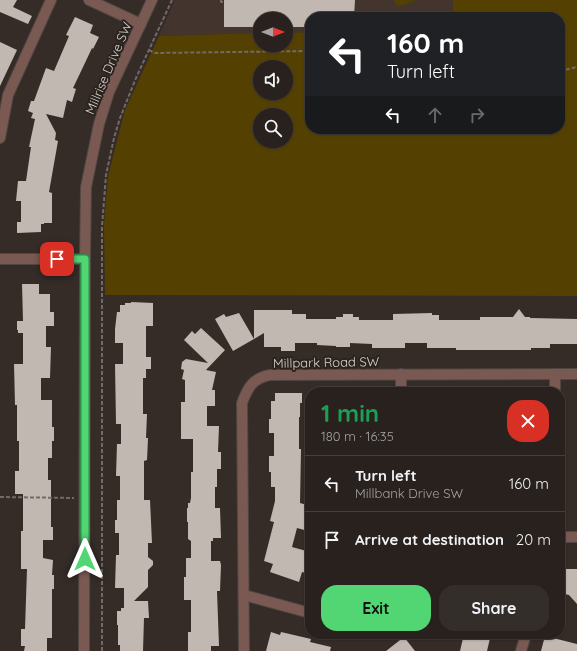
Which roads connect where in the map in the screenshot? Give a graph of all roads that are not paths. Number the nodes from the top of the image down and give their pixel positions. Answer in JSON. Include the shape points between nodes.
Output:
{"nodes":[{"id":1,"x":50,"y":0,"type":"edge"},
{"id":2,"x":89,"y":0,"type":"edge"},
{"id":3,"x":152,"y":0,"type":"edge"},
{"id":4,"x":140,"y":24,"type":"junction"},
{"id":5,"x":0,"y":138,"type":"edge"},
{"id":6,"x":0,"y":259,"type":"edge"},
{"id":7,"x":85,"y":259,"type":"junction"},
{"id":8,"x":401,"y":374,"type":"junction"},
{"id":9,"x":555,"y":374,"type":"junction"},
{"id":10,"x":577,"y":374,"type":"edge"},
{"id":11,"x":401,"y":387,"type":"edge"},
{"id":12,"x":555,"y":387,"type":"edge"},
{"id":13,"x":565,"y":537,"type":"edge"},
{"id":14,"x":577,"y":537,"type":"edge"},
{"id":15,"x":244,"y":595,"type":"junction"},
{"id":16,"x":305,"y":612,"type":"edge"},
{"id":17,"x":525,"y":639,"type":"edge"},
{"id":18,"x":84,"y":651,"type":"edge"},
{"id":19,"x":244,"y":651,"type":"edge"},
{"id":20,"x":521,"y":651,"type":"edge"}],
"edges":[{"from":1,"to":5,"type":"street","via":[[8,96]]},
{"from":2,"to":4,"type":"street"},
{"from":3,"to":4,"type":"street","name":"Millrise Drive SW"},
{"from":4,"to":7,"type":"street","name":"Millrise Drive SW","via":[[110,92],[94,144],[86,187]]},
{"from":6,"to":7,"type":"street"},
{"from":7,"to":18,"type":"street","name":"Millrise Drive SW"},
{"from":8,"to":9,"type":"street","name":"Millpark Road SW"},
{"from":8,"to":11,"type":"street"},
{"from":8,"to":15,"type":"street","name":"Millpark Road SW","via":[[270,375],[253,382],[242,403]]},
{"from":9,"to":10,"type":"street","name":"Millpark Road SW"},
{"from":9,"to":12,"type":"street"},
{"from":13,"to":14,"type":"street"},
{"from":15,"to":16,"type":"street"},
{"from":15,"to":19,"type":"street","name":"Millpark Road SW"},
{"from":17,"to":20,"type":"street"}]}
